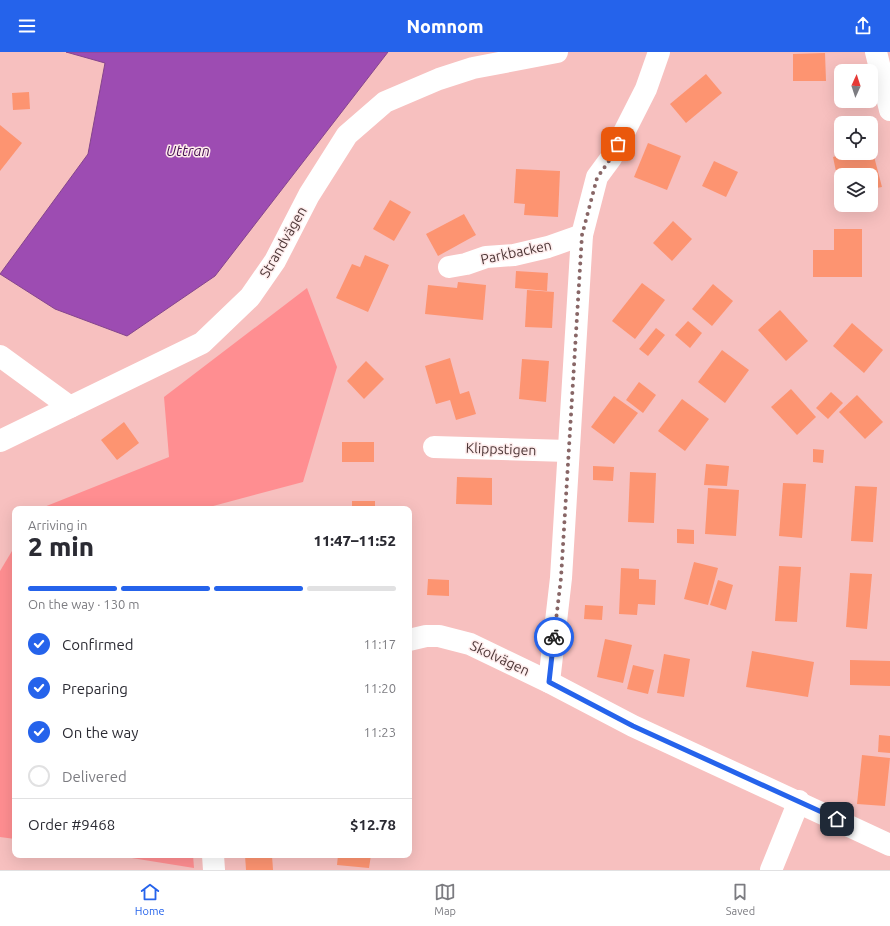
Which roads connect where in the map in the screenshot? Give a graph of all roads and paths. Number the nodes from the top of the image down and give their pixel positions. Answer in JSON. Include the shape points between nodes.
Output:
{"nodes":[{"id":1,"x":557,"y":52,"type":"edge"},
{"id":2,"x":659,"y":52,"type":"edge"},
{"id":3,"x":876,"y":52,"type":"edge"},
{"id":4,"x":890,"y":110,"type":"edge"},
{"id":5,"x":582,"y":235,"type":"junction"},
{"id":6,"x":449,"y":267,"type":"dead end"},
{"id":7,"x":0,"y":356,"type":"edge"},
{"id":8,"x":70,"y":407,"type":"junction"},
{"id":9,"x":0,"y":441,"type":"edge"},
{"id":10,"x":434,"y":447,"type":"dead end"},
{"id":11,"x":568,"y":451,"type":"junction"},
{"id":12,"x":412,"y":639,"type":"edge"},
{"id":13,"x":549,"y":682,"type":"junction"},
{"id":14,"x":799,"y":801,"type":"junction"},
{"id":15,"x":890,"y":845,"type":"edge"},
{"id":16,"x":213,"y":858,"type":"edge"},
{"id":17,"x":214,"y":870,"type":"edge"},
{"id":18,"x":771,"y":870,"type":"edge"}],
"edges":[{"from":1,"to":8,"type":"street","name":"Strandvägen","via":[[473,68],[385,102],[347,135],[309,195],[275,261],[254,291],[202,343]]},
{"from":2,"to":5,"type":"street","via":[[646,89],[611,158],[597,178]]},
{"from":3,"to":4,"type":"street"},
{"from":5,"to":6,"type":"street","name":"Parkbacken","via":[[548,247],[514,255],[486,257]]},
{"from":5,"to":11,"type":"street"},
{"from":7,"to":8,"type":"street"},
{"from":8,"to":9,"type":"street","name":"Strandvägen"},
{"from":10,"to":11,"type":"street","name":"Klippstigen"},
{"from":11,"to":13,"type":"street","via":[[561,578]]},
{"from":12,"to":13,"type":"street","name":"Skolvägen","via":[[426,636],[454,638]]},
{"from":13,"to":14,"type":"street","name":"Skolvägen","via":[[633,726]]},
{"from":14,"to":15,"type":"street","name":"Skolvägen"},
{"from":14,"to":18,"type":"street"},
{"from":16,"to":17,"type":"street"}]}
